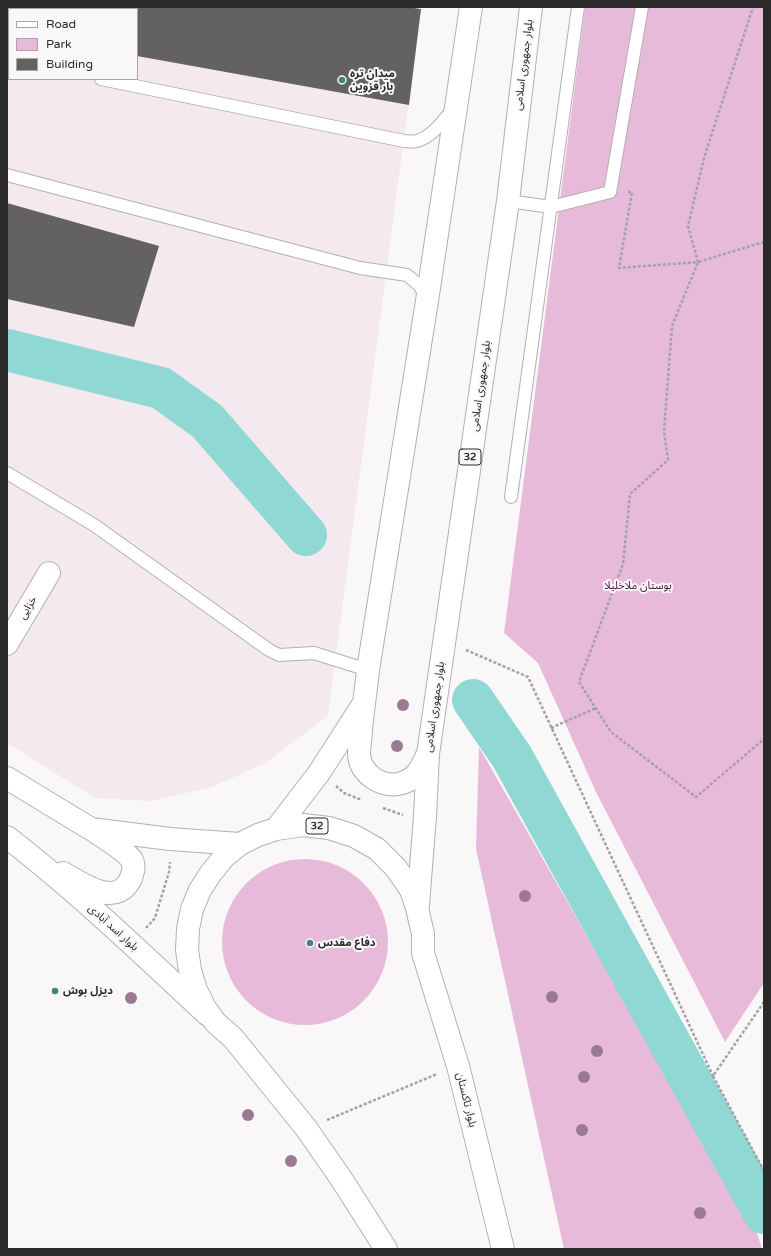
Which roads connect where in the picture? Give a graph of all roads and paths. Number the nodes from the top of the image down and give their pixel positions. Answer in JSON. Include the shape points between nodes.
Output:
{"nodes":[{"id":1,"x":471,"y":7,"type":"edge"},
{"id":2,"x":531,"y":7,"type":"edge"},
{"id":3,"x":578,"y":7,"type":"edge"},
{"id":4,"x":642,"y":7,"type":"edge"},
{"id":5,"x":753,"y":7,"type":"edge"},
{"id":6,"x":105,"y":80,"type":"edge"},
{"id":7,"x":456,"y":105,"type":"junction"},
{"id":8,"x":7,"y":175,"type":"edge"},
{"id":9,"x":610,"y":192,"type":"junction"},
{"id":10,"x":508,"y":201,"type":"junction"},
{"id":11,"x":551,"y":207,"type":"junction"},
{"id":12,"x":764,"y":242,"type":"edge"},
{"id":13,"x":758,"y":244,"type":"junction"},
{"id":14,"x":764,"y":247,"type":"edge"},
{"id":15,"x":698,"y":262,"type":"junction"},
{"id":16,"x":427,"y":301,"type":"junction"},
{"id":17,"x":7,"y":473,"type":"edge"},
{"id":18,"x":511,"y":497,"type":"dead end"},
{"id":19,"x":49,"y":573,"type":"dead end"},
{"id":20,"x":444,"y":640,"type":"junction"},
{"id":21,"x":7,"y":644,"type":"edge"},
{"id":22,"x":368,"y":670,"type":"junction"},
{"id":23,"x":364,"y":703,"type":"junction"},
{"id":24,"x":596,"y":708,"type":"junction"},
{"id":25,"x":551,"y":728,"type":"junction"},
{"id":26,"x":764,"y":739,"type":"edge"},
{"id":27,"x":428,"y":754,"type":"junction"},
{"id":28,"x":7,"y":778,"type":"edge"},
{"id":29,"x":91,"y":828,"type":"junction"},
{"id":30,"x":276,"y":829,"type":"junction"},
{"id":31,"x":7,"y":837,"type":"edge"},
{"id":32,"x":170,"y":839,"type":"junction"},
{"id":33,"x":240,"y":844,"type":"junction"},
{"id":34,"x":35,"y":859,"type":"junction"},
{"id":35,"x":417,"y":908,"type":"junction"},
{"id":36,"x":132,"y":945,"type":"junction"},
{"id":37,"x":764,"y":1002,"type":"edge"},
{"id":38,"x":216,"y":1023,"type":"junction"},
{"id":39,"x":458,"y":1066,"type":"junction"},
{"id":40,"x":713,"y":1076,"type":"junction"},
{"id":41,"x":306,"y":1128,"type":"junction"},
{"id":42,"x":764,"y":1171,"type":"edge"},
{"id":43,"x":386,"y":1249,"type":"edge"},
{"id":44,"x":503,"y":1249,"type":"edge"}],
"edges":[{"from":1,"to":7,"type":"main road"},
{"from":2,"to":10,"type":"main road","name":"بلوار جمهوری اسلامی","number":"32"},
{"from":3,"to":11,"type":"lane"},
{"from":4,"to":9,"type":"lane"},
{"from":5,"to":15,"type":"path","via":[[704,158],[688,226]]},
{"from":6,"to":7,"type":"lane","via":[[404,141],[416,141],[428,136]]},
{"from":7,"to":16,"type":"main road"},
{"from":8,"to":16,"type":"lane","via":[[360,268],[407,275],[420,286]]},
{"from":9,"to":11,"type":"lane"},
{"from":9,"to":15,"type":"path","via":[[632,192],[619,268]]},
{"from":10,"to":11,"type":"lane"},
{"from":10,"to":20,"type":"main road","name":"بلوار جمهوری اسلامی","number":"32"},
{"from":11,"to":18,"type":"lane"},
{"from":12,"to":13,"type":"path"},
{"from":13,"to":14,"type":"path"},
{"from":13,"to":15,"type":"path"},
{"from":15,"to":24,"type":"path","via":[[672,326],[664,431],[668,460],[630,494],[623,564],[579,682]]},
{"from":16,"to":22,"type":"main road"},
{"from":17,"to":22,"type":"lane","via":[[94,525],[269,650],[279,655],[314,654]]},
{"from":19,"to":21,"type":"main road","name":"خزایی"},
{"from":20,"to":25,"type":"path","via":[[528,677]]},
{"from":20,"to":27,"type":"main road","name":"بلوار جمهوری اسلامی","number":"32"},
{"from":22,"to":23,"type":"main road"},
{"from":23,"to":27,"type":"main road","via":[[359,754],[361,763],[371,776],[378,781],[394,785],[403,783],[422,769]]},
{"from":23,"to":30,"type":"main road","via":[[319,773]]},
{"from":24,"to":25,"type":"path"},
{"from":24,"to":26,"type":"path","via":[[611,732],[696,797]]},
{"from":25,"to":40,"type":"path"},
{"from":27,"to":35,"type":"main road","name":"بلوار جمهوری اسلامی","number":"32"},
{"from":28,"to":29,"type":"main road"},
{"from":29,"to":32,"type":"main road"},
{"from":29,"to":34,"type":"main road","via":[[133,861],[134,868],[129,883],[123,890],[107,894]]},
{"from":30,"to":33,"type":"main road","number":"32"},
{"from":30,"to":35,"type":"main road","number":"32","via":[[302,825],[329,828],[354,836],[377,849],[396,868],[411,890]]},
{"from":31,"to":34,"type":"main road","name":"بلوار اسد آبادی"},
{"from":32,"to":33,"type":"main road"},
{"from":32,"to":36,"type":"path","via":[[169,872],[155,918]]},
{"from":33,"to":38,"type":"main road","number":"32","via":[[224,857],[200,890],[192,909],[188,929],[187,950],[190,970],[196,990]]},
{"from":34,"to":36,"type":"main road","name":"بلوار اسد آبادی"},
{"from":35,"to":39,"type":"main road","name":"بلوار تاکستان","number":"32","via":[[423,934],[423,954]]},
{"from":36,"to":38,"type":"main road","name":"بلوار اسد آبادی"},
{"from":37,"to":40,"type":"path"},
{"from":38,"to":41,"type":"main road","number":"32","via":[[233,1038]]},
{"from":39,"to":41,"type":"path"},
{"from":39,"to":44,"type":"main road","name":"بلوار تاکستان","number":"32"},
{"from":40,"to":42,"type":"path"},
{"from":41,"to":43,"type":"main road","number":"32"}]}
